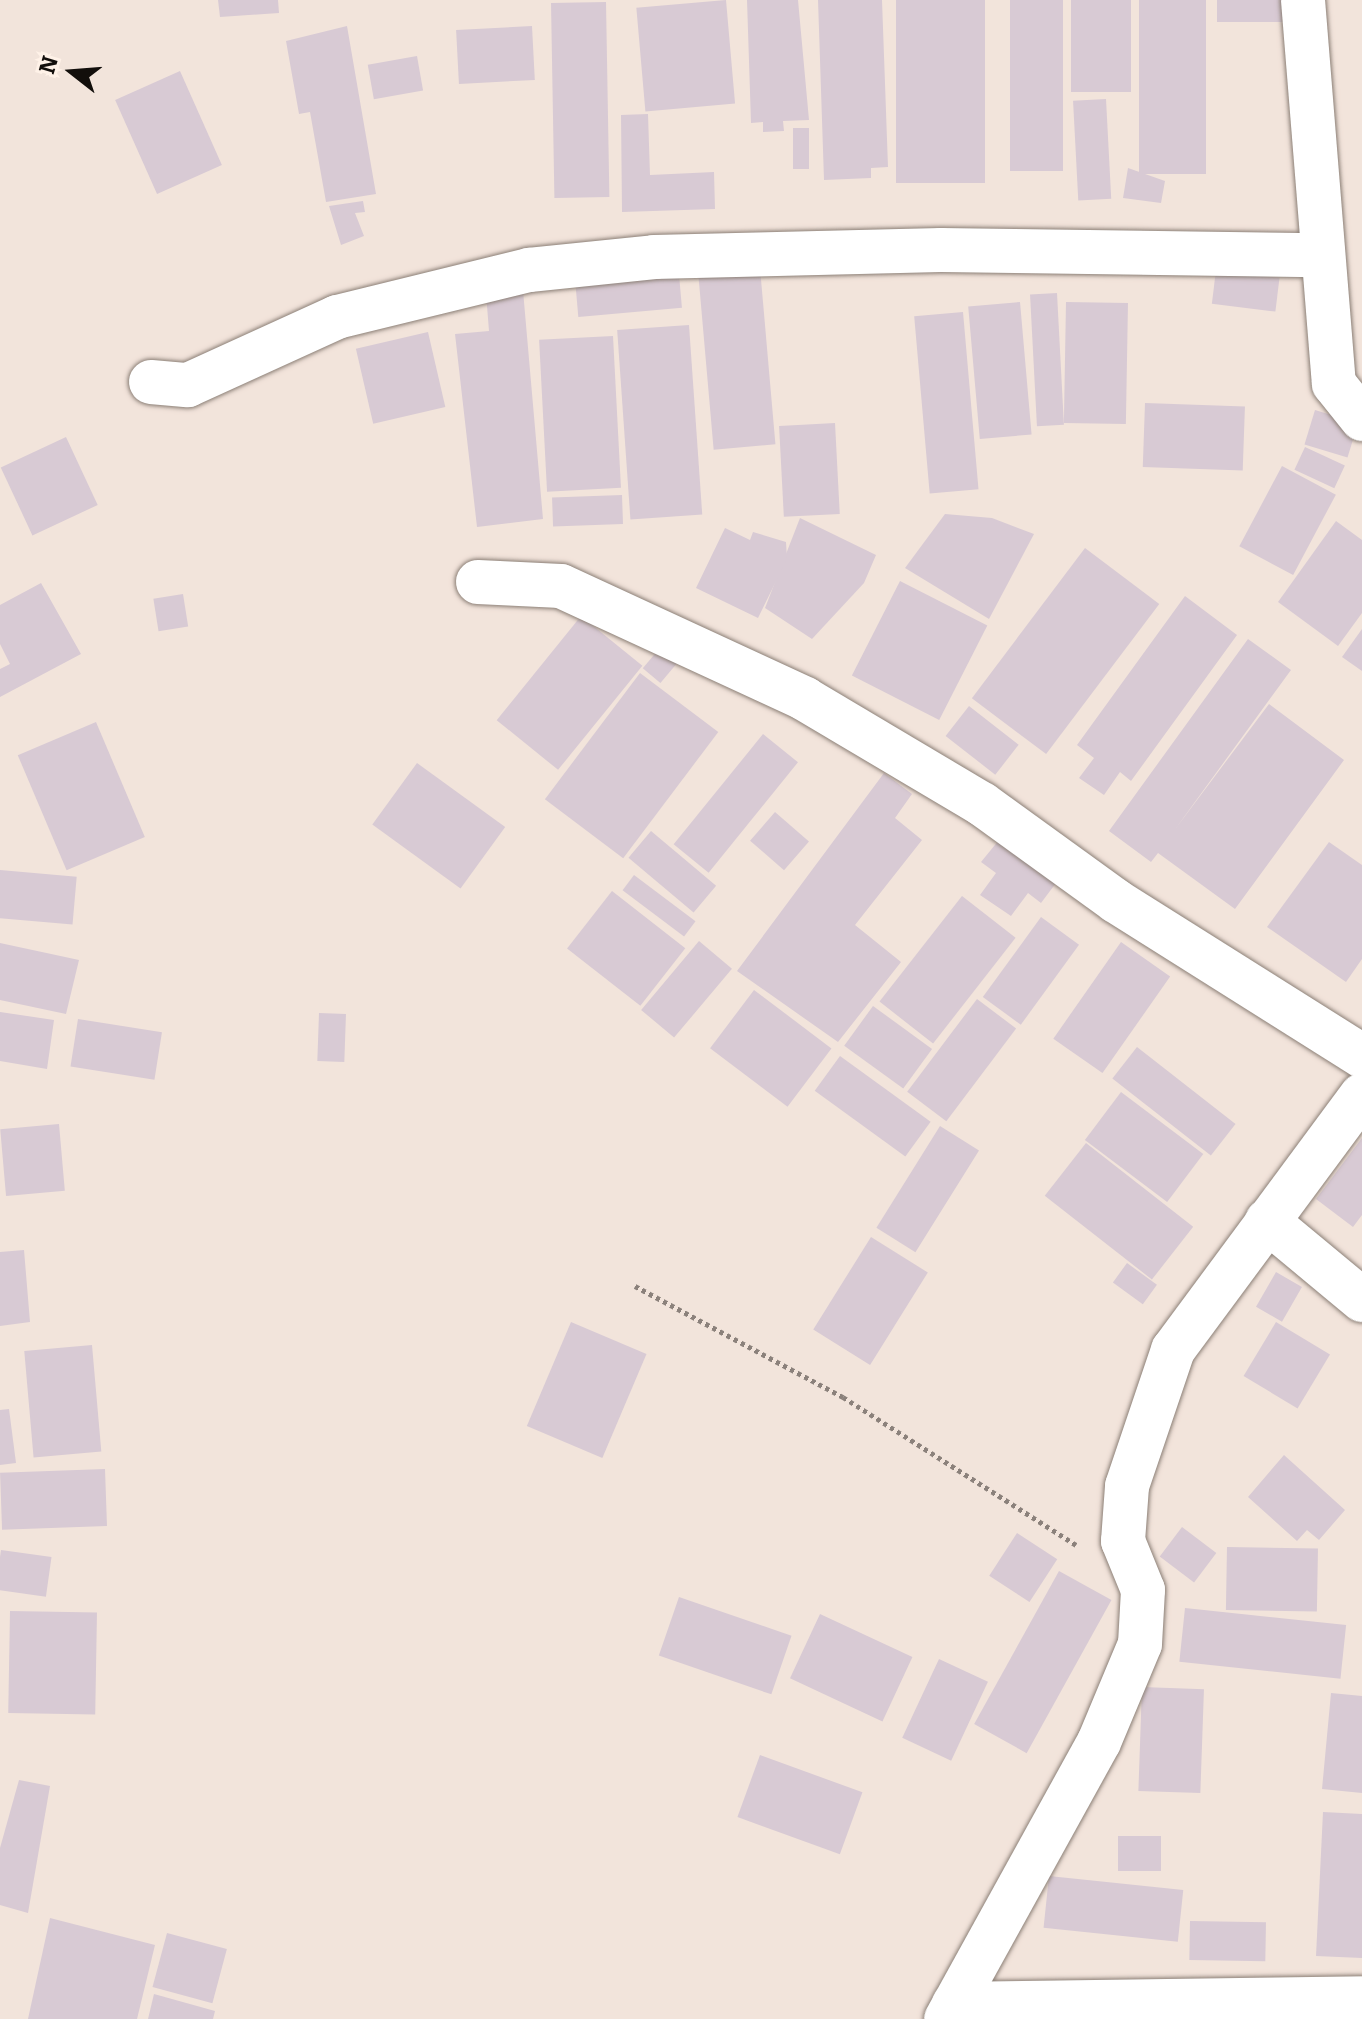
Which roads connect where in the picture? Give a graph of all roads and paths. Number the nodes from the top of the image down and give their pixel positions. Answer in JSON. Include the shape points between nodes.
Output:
{"nodes":[{"id":1,"x":1303,"y":0,"type":"edge"},
{"id":2,"x":1318,"y":255,"type":"junction"},
{"id":3,"x":151,"y":382,"type":"dead end"},
{"id":4,"x":1362,"y":419,"type":"edge"},
{"id":5,"x":478,"y":582,"type":"dead end"},
{"id":6,"x":1362,"y":1056,"type":"edge"},
{"id":7,"x":1362,"y":1095,"type":"edge"},
{"id":8,"x":1267,"y":1221,"type":"junction"},
{"id":9,"x":635,"y":1286,"type":"dead end"},
{"id":10,"x":1362,"y":1300,"type":"edge"},
{"id":11,"x":1143,"y":1590,"type":"junction"},
{"id":12,"x":1362,"y":1998,"type":"edge"},
{"id":13,"x":950,"y":2012,"type":"edge"}],
"edges":[{"from":1,"to":2,"type":"street"},
{"from":2,"to":3,"type":"street","via":[[941,250],[638,258],[529,270],[337,317],[202,381]]},
{"from":2,"to":4,"type":"street","via":[[1334,384]]},
{"from":5,"to":6,"type":"street","via":[[519,579],[596,598],[805,699],[982,804],[1116,901]]},
{"from":7,"to":8,"type":"street"},
{"from":8,"to":10,"type":"street"},
{"from":8,"to":11,"type":"street","via":[[1173,1350],[1127,1486],[1123,1541]]},
{"from":9,"to":11,"type":"path","via":[[843,1397]]},
{"from":11,"to":13,"type":"street","via":[[1140,1644],[1099,1742]]},
{"from":12,"to":13,"type":"street"}]}
